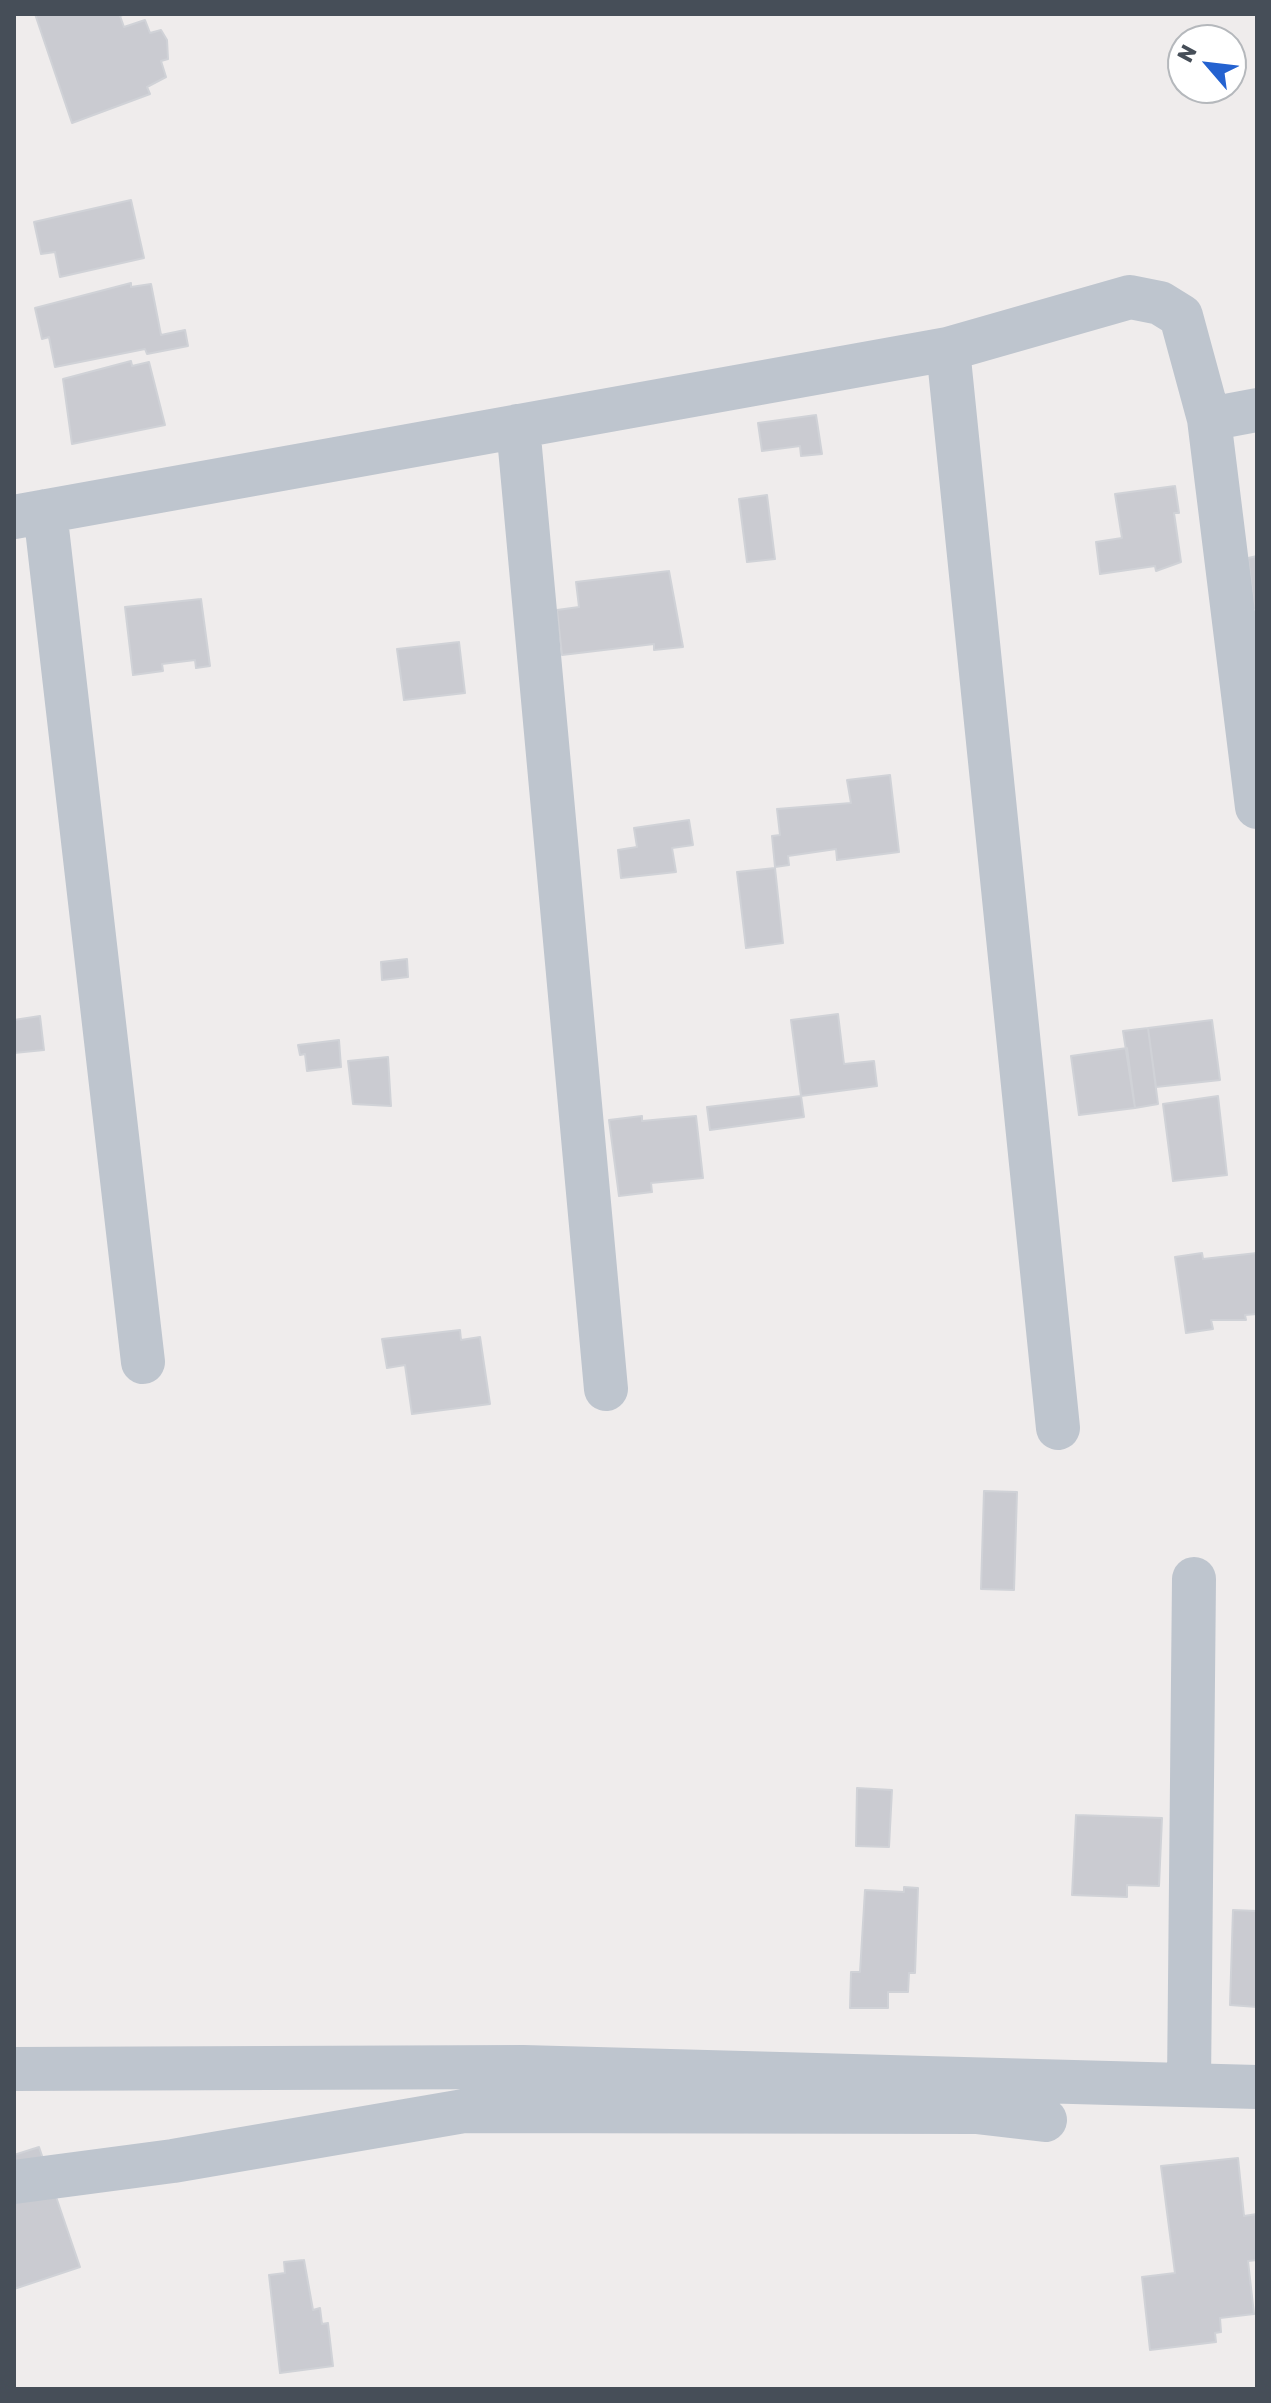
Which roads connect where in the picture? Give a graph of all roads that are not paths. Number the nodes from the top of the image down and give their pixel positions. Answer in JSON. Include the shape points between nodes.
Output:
{"nodes":[{"id":1,"x":948,"y":349,"type":"junction"},
{"id":2,"x":1257,"y":410,"type":"edge"},
{"id":3,"x":1209,"y":419,"type":"junction"},
{"id":4,"x":518,"y":426,"type":"junction"},
{"id":5,"x":30,"y":514,"type":"edge"},
{"id":6,"x":1257,"y":807,"type":"edge"},
{"id":7,"x":143,"y":1362,"type":"dead end"},
{"id":8,"x":606,"y":1389,"type":"dead end"},
{"id":9,"x":1058,"y":1428,"type":"dead end"},
{"id":10,"x":1194,"y":1579,"type":"dead end"},
{"id":11,"x":14,"y":2069,"type":"edge"},
{"id":12,"x":1189,"y":2083,"type":"junction"},
{"id":13,"x":1257,"y":2087,"type":"edge"},
{"id":14,"x":1045,"y":2120,"type":"dead end"},
{"id":15,"x":14,"y":2182,"type":"edge"}],
"edges":[{"from":1,"to":3,"type":"street","via":[[1130,297],[1160,303],[1181,316]]},
{"from":1,"to":4,"type":"street"},
{"from":1,"to":9,"type":"street"},
{"from":2,"to":3,"type":"street"},
{"from":3,"to":6,"type":"street"},
{"from":4,"to":5,"type":"street"},
{"from":4,"to":8,"type":"street"},
{"from":5,"to":7,"type":"street"},
{"from":10,"to":12,"type":"street"},
{"from":11,"to":12,"type":"street","via":[[523,2067]]},
{"from":12,"to":13,"type":"street"},
{"from":14,"to":15,"type":"street","via":[[976,2112],[464,2111],[173,2161]]}]}
